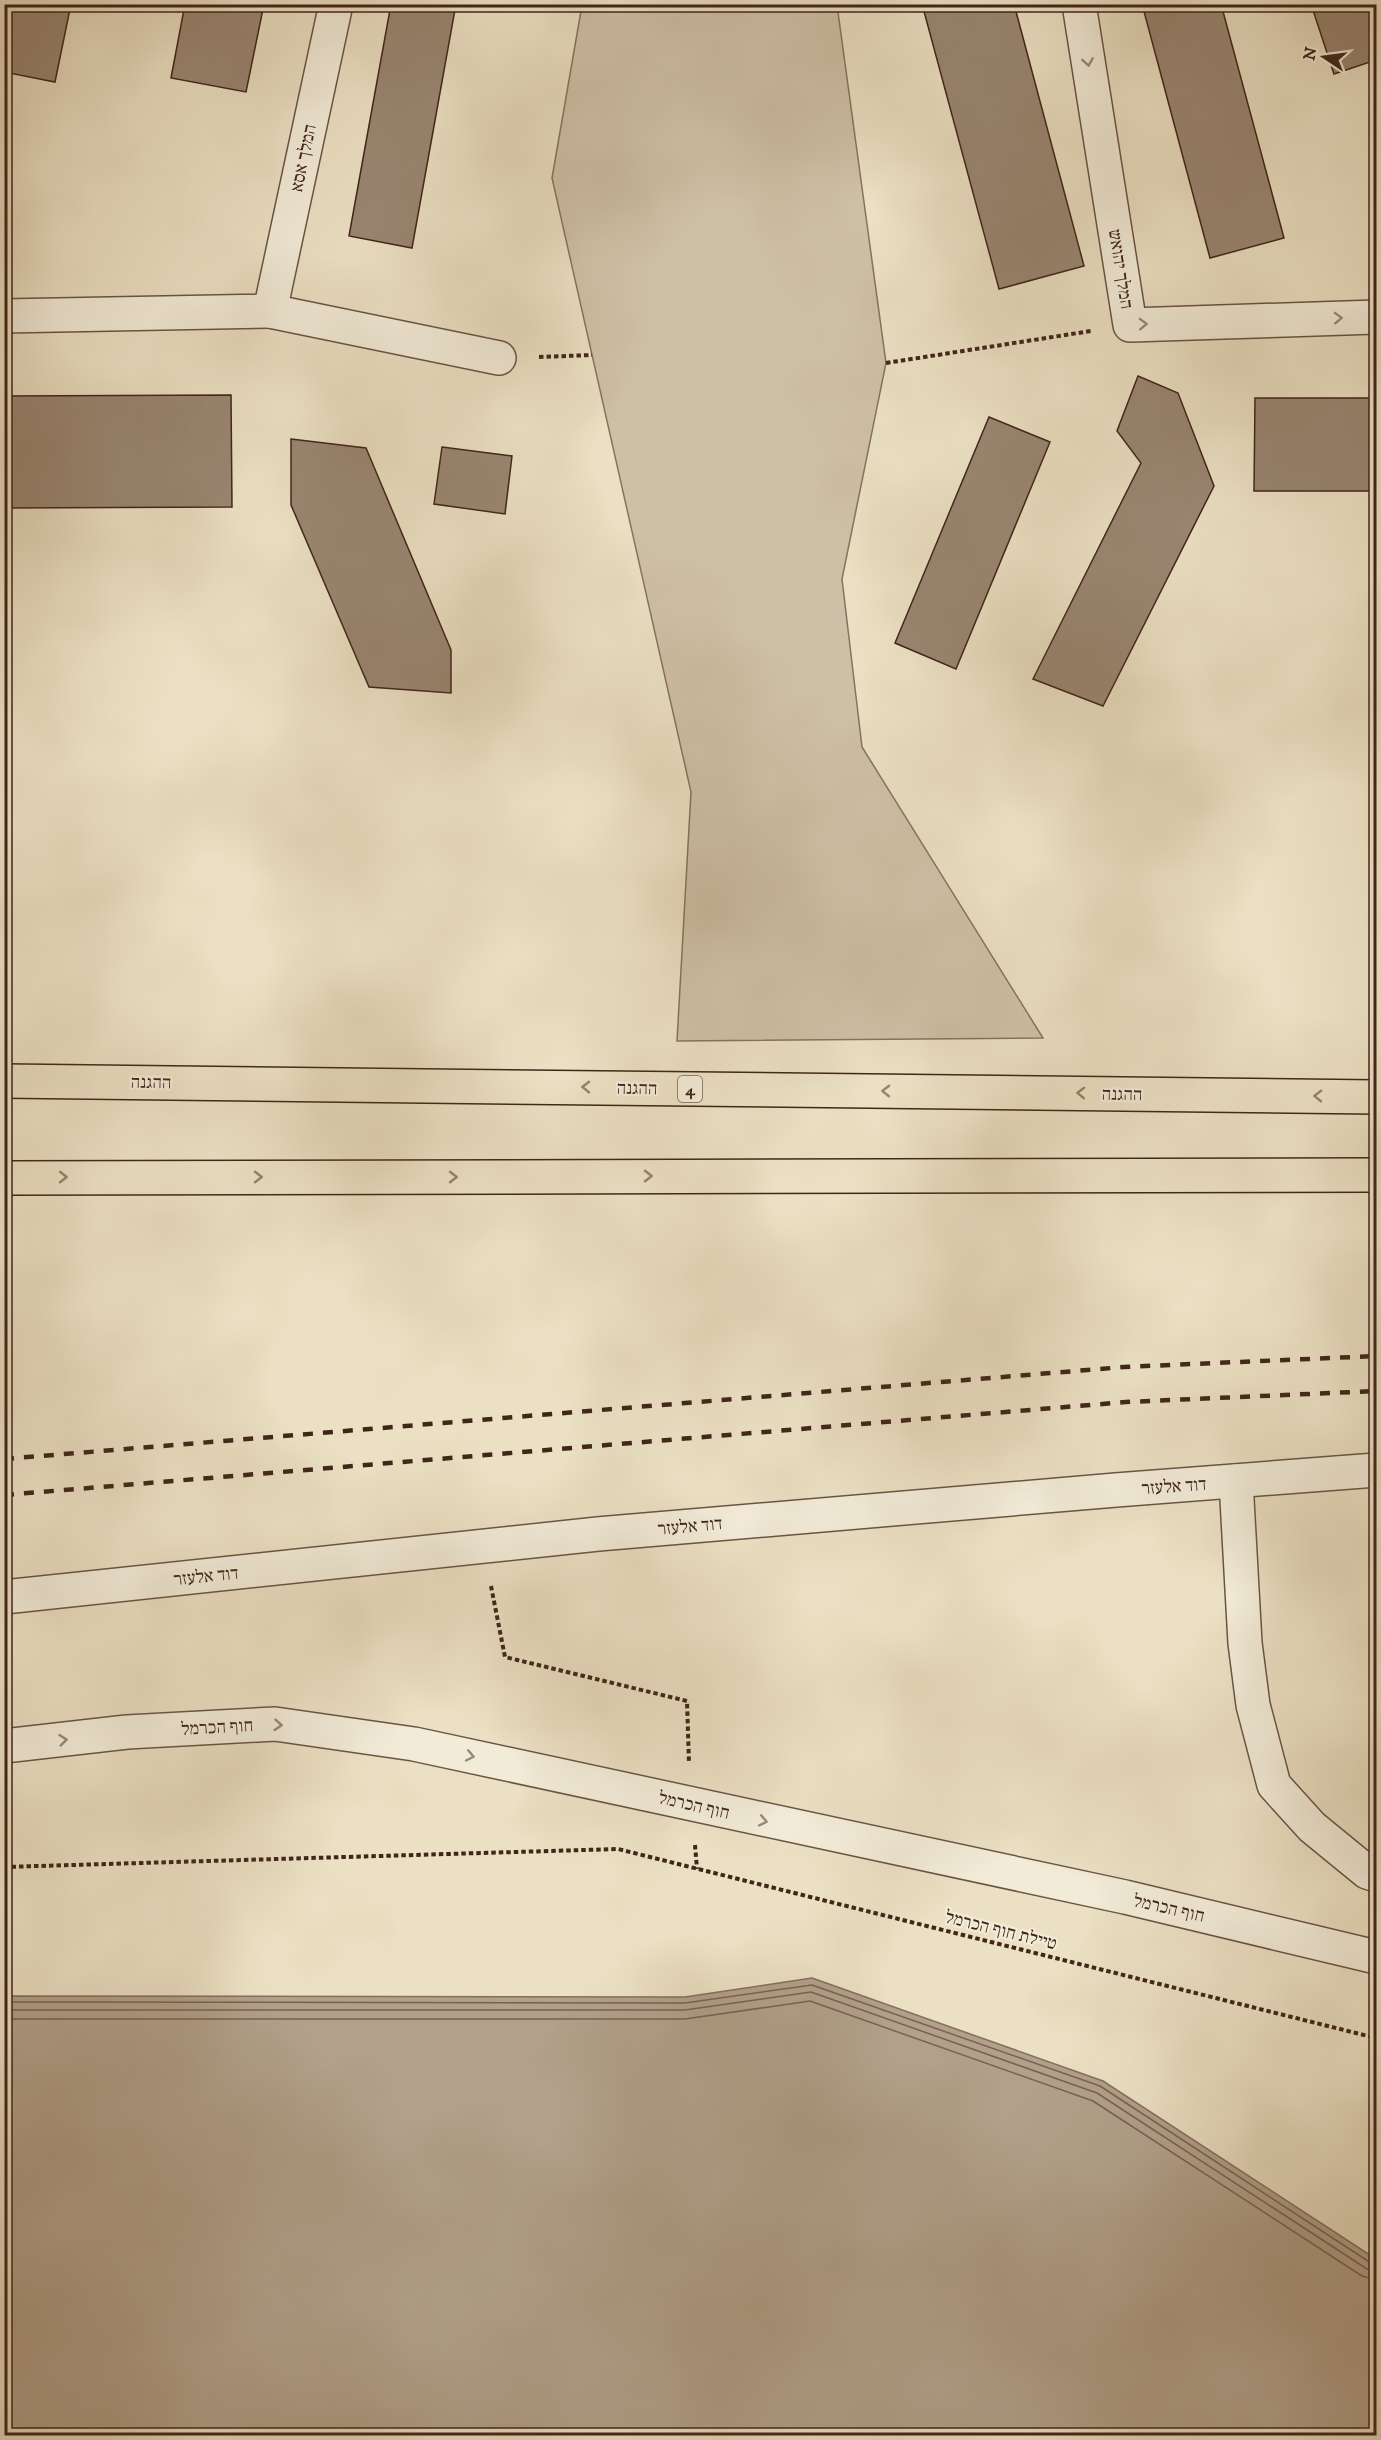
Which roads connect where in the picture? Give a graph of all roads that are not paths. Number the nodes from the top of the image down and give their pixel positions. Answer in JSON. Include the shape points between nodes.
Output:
{"nodes":[{"id":1,"x":336,"y":4,"type":"edge"},
{"id":2,"x":1079,"y":4,"type":"edge"},
{"id":3,"x":270,"y":311,"type":"junction"},
{"id":4,"x":4,"y":316,"type":"edge"},
{"id":5,"x":1377,"y":317,"type":"edge"},
{"id":6,"x":499,"y":358,"type":"road end"},
{"id":7,"x":4,"y":1081,"type":"edge"},
{"id":8,"x":1377,"y":1097,"type":"edge"},
{"id":9,"x":1377,"y":1175,"type":"edge"},
{"id":10,"x":4,"y":1178,"type":"edge"},
{"id":11,"x":1377,"y":1470,"type":"edge"},
{"id":12,"x":1236,"y":1481,"type":"junction"},
{"id":13,"x":4,"y":1597,"type":"edge"},
{"id":14,"x":4,"y":1746,"type":"edge"},
{"id":15,"x":1377,"y":1875,"type":"edge"},
{"id":16,"x":1377,"y":1958,"type":"edge"}],
"edges":[{"from":1,"to":3,"type":"street","name":"המלך אסא"},
{"from":2,"to":5,"type":"street","name":"המלך יהואש","one_way":true,"via":[[1130,325]]},
{"from":3,"to":4,"type":"street"},
{"from":3,"to":6,"type":"street"},
{"from":8,"to":7,"type":"highway","name":"ההגנה","number":"4","one_way":true},
{"from":10,"to":9,"type":"highway","one_way":true},
{"from":11,"to":12,"type":"street","name":"דוד אלעזר"},
{"from":12,"to":13,"type":"street","name":"דוד אלעזר","via":[[598,1534]]},
{"from":12,"to":15,"type":"street","via":[[1245,1643],[1253,1705],[1274,1785],[1312,1827],[1367,1872]]},
{"from":14,"to":16,"type":"street","name":"חוף הכרמל","one_way":true,"via":[[127,1732],[275,1724],[414,1744],[1125,1897]]}]}
